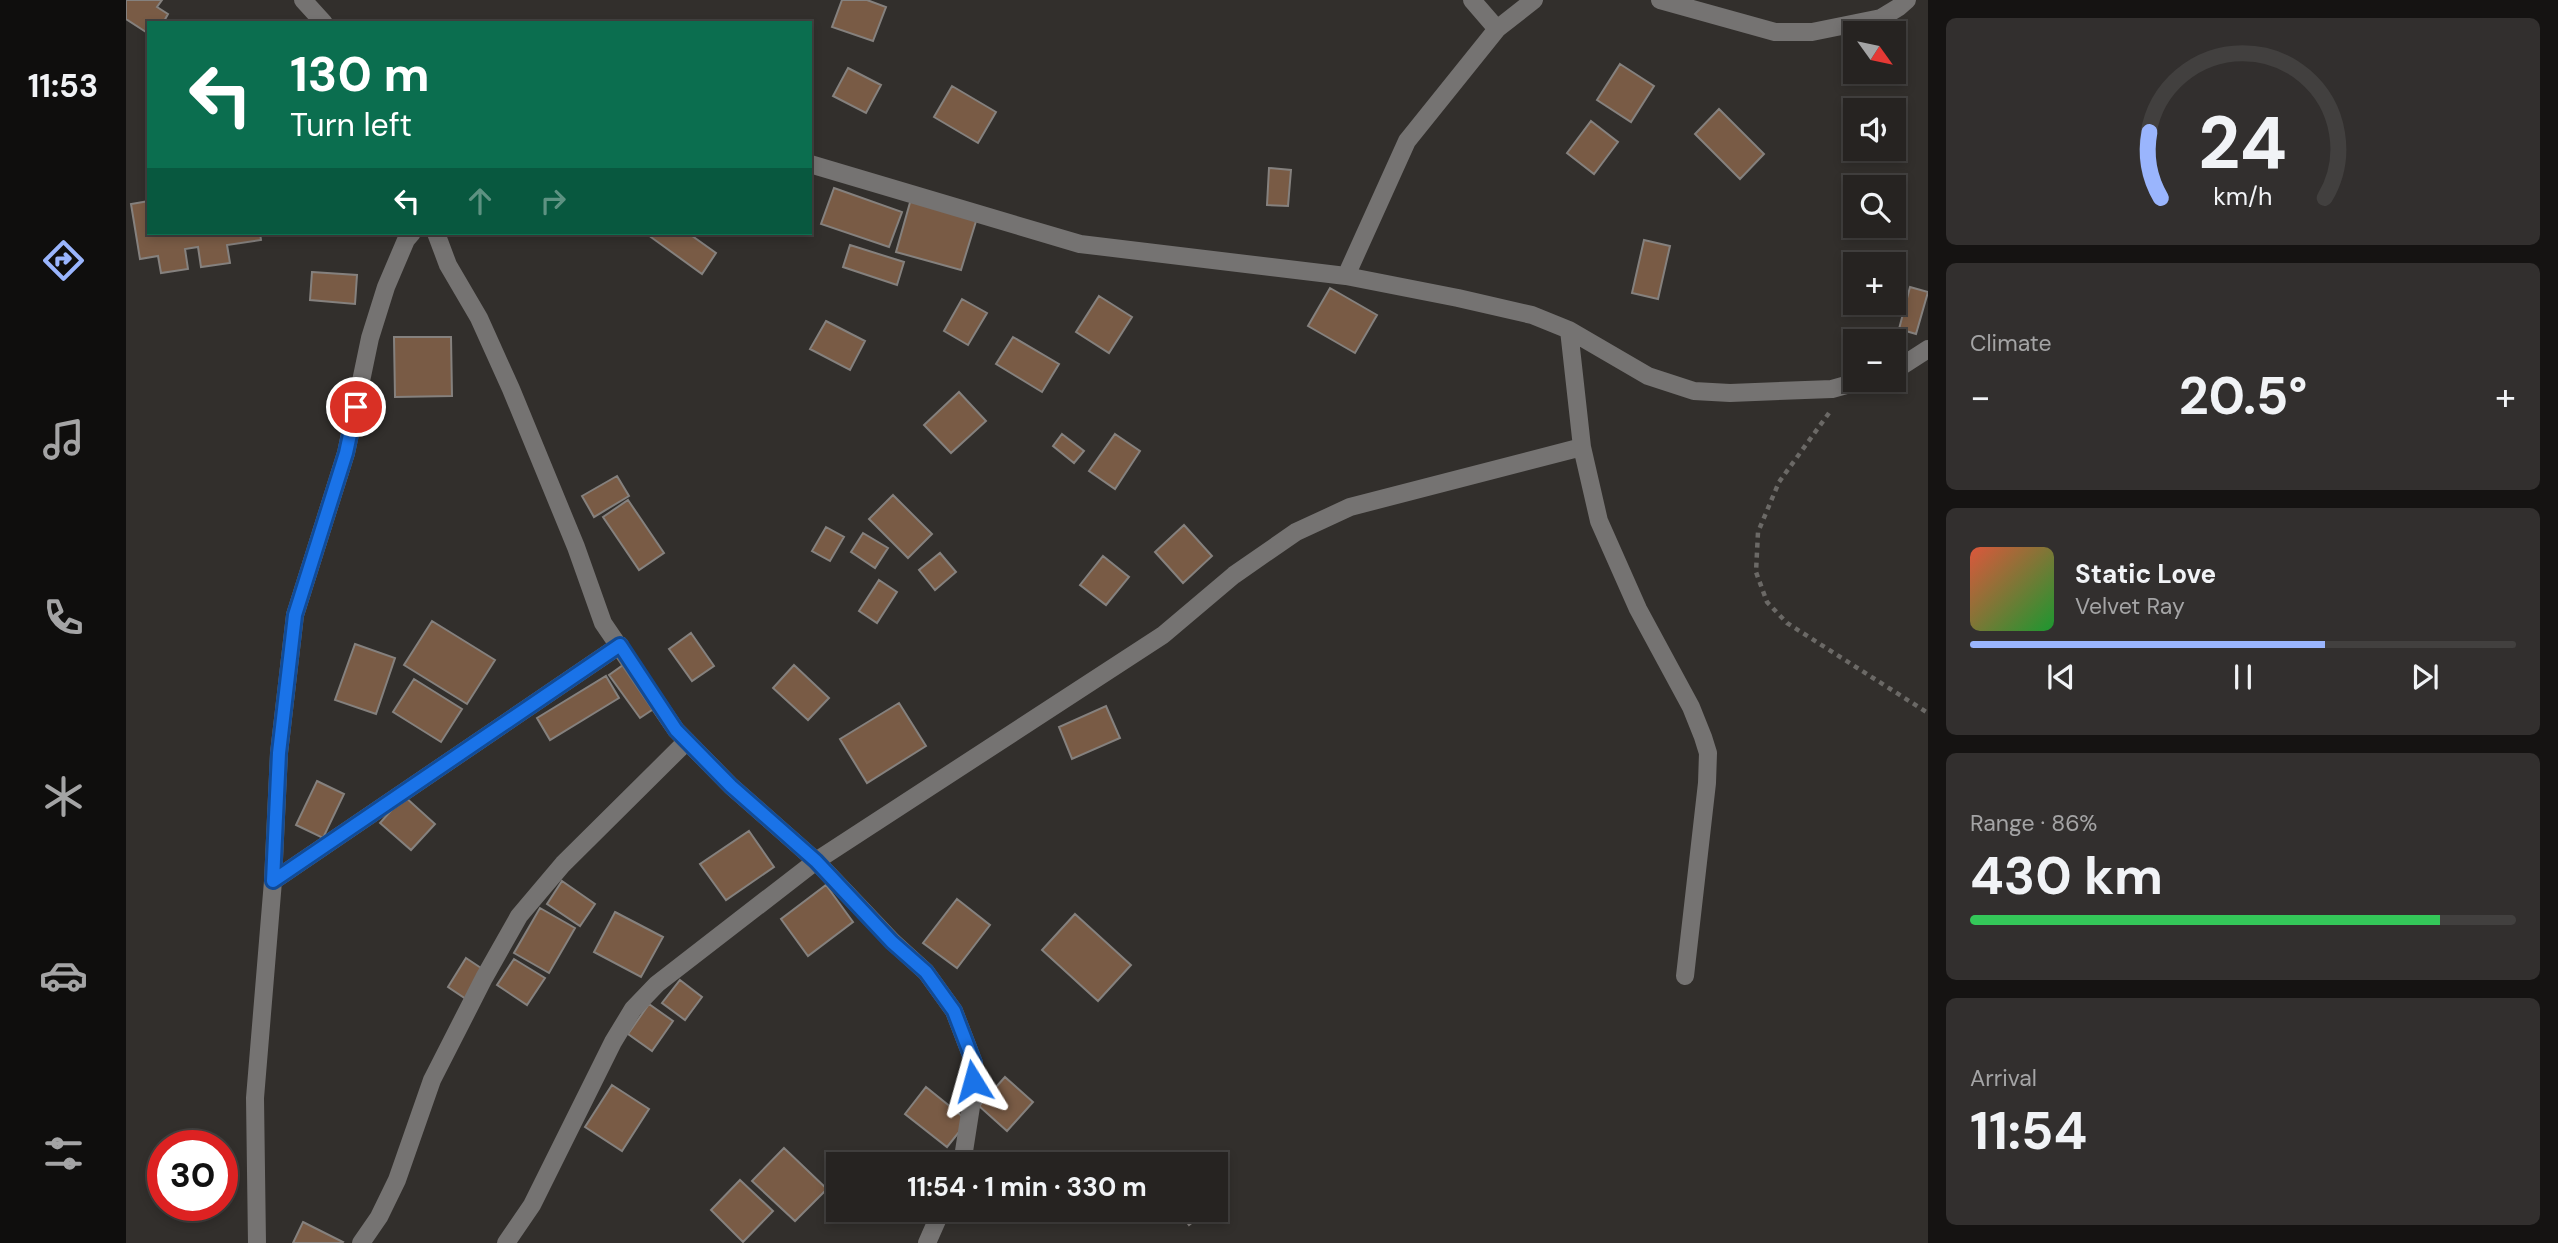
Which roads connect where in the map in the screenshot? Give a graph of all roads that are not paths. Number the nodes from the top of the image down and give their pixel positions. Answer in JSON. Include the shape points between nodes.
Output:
{"nodes":[{"id":1,"x":303,"y":0,"type":"edge"},
{"id":2,"x":1472,"y":0,"type":"edge"},
{"id":3,"x":1534,"y":0,"type":"edge"},
{"id":4,"x":1660,"y":0,"type":"edge"},
{"id":5,"x":1907,"y":0,"type":"edge"},
{"id":6,"x":322,"y":21,"type":"edge"},
{"id":7,"x":1497,"y":29,"type":"junction"},
{"id":8,"x":812,"y":165,"type":"edge"},
{"id":9,"x":410,"y":235,"type":"edge"},
{"id":10,"x":437,"y":235,"type":"edge"},
{"id":11,"x":1346,"y":276,"type":"junction"},
{"id":12,"x":1569,"y":330,"type":"junction"},
{"id":13,"x":1928,"y":349,"type":"edge"},
{"id":14,"x":1906,"y":363,"type":"edge"},
{"id":15,"x":1843,"y":386,"type":"edge"},
{"id":16,"x":1582,"y":447,"type":"junction"},
{"id":17,"x":620,"y":645,"type":"junction"},
{"id":18,"x":688,"y":741,"type":"junction"},
{"id":19,"x":816,"y":861,"type":"junction"},
{"id":20,"x":273,"y":881,"type":"junction"},
{"id":21,"x":1685,"y":976,"type":"dead end"},
{"id":22,"x":964,"y":1152,"type":"edge"},
{"id":23,"x":936,"y":1222,"type":"edge"},
{"id":24,"x":257,"y":1243,"type":"edge"},
{"id":25,"x":361,"y":1243,"type":"edge"},
{"id":26,"x":506,"y":1243,"type":"edge"},
{"id":27,"x":927,"y":1243,"type":"edge"}],
"edges":[{"from":1,"to":6,"type":"street"},
{"from":2,"to":7,"type":"street"},
{"from":3,"to":7,"type":"street"},
{"from":4,"to":5,"type":"street","via":[[1775,32],[1812,32],[1881,18]]},
{"from":7,"to":11,"type":"street","via":[[1407,141]]},
{"from":8,"to":11,"type":"street","via":[[1080,244]]},
{"from":9,"to":20,"type":"street","via":[[386,287],[370,338],[346,453],[295,615],[279,753]]},
{"from":10,"to":17,"type":"street","via":[[511,390],[603,623]]},
{"from":11,"to":12,"type":"street","via":[[1532,315]]},
{"from":12,"to":15,"type":"street","via":[[1648,376],[1694,391]]},
{"from":12,"to":16,"type":"street"},
{"from":13,"to":14,"type":"street"},
{"from":16,"to":19,"type":"street","via":[[1350,508],[1296,532],[1234,575],[1163,635]]},
{"from":16,"to":21,"type":"street","via":[[1599,522],[1638,609],[1691,707],[1708,753]]},
{"from":17,"to":18,"type":"street"},
{"from":17,"to":20,"type":"street"},
{"from":18,"to":19,"type":"street"},
{"from":18,"to":25,"type":"street","via":[[563,864],[519,916],[432,1080],[397,1180]]},
{"from":19,"to":22,"type":"street","via":[[926,972],[954,1011],[974,1063]]},
{"from":19,"to":26,"type":"street","via":[[657,984],[633,1009],[532,1205]]},
{"from":20,"to":24,"type":"street","via":[[255,1098]]},
{"from":23,"to":27,"type":"street"}]}
